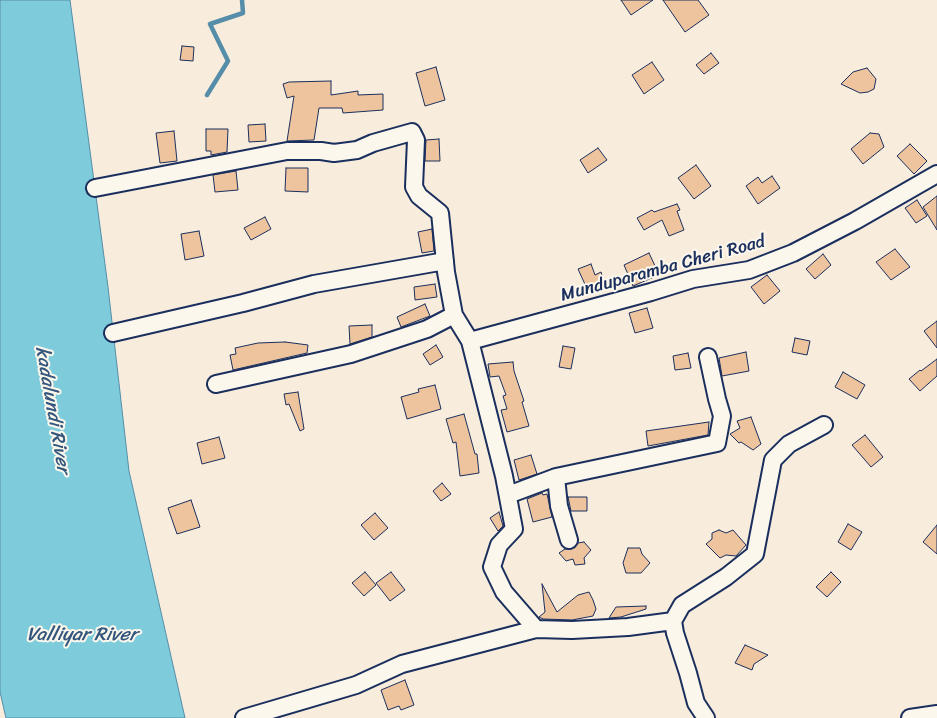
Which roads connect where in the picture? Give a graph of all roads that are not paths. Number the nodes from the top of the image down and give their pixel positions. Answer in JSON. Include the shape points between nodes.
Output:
{"nodes":[{"id":1,"x":937,"y":174,"type":"edge"},
{"id":2,"x":95,"y":188,"type":"dead end"},
{"id":3,"x":445,"y":260,"type":"junction"},
{"id":4,"x":454,"y":315,"type":"junction"},
{"id":5,"x":113,"y":332,"type":"dead end"},
{"id":6,"x":470,"y":341,"type":"junction"},
{"id":7,"x":708,"y":357,"type":"dead end"},
{"id":8,"x":216,"y":384,"type":"dead end"},
{"id":9,"x":824,"y":425,"type":"dead end"},
{"id":10,"x":556,"y":477,"type":"junction"},
{"id":11,"x":508,"y":494,"type":"junction"},
{"id":12,"x":569,"y":540,"type":"dead end"},
{"id":13,"x":673,"y":621,"type":"junction"},
{"id":14,"x":536,"y":629,"type":"junction"},
{"id":15,"x":937,"y":714,"type":"edge"},
{"id":16,"x":244,"y":718,"type":"edge"},
{"id":17,"x":706,"y":718,"type":"edge"},
{"id":18,"x":910,"y":718,"type":"edge"}],
"edges":[{"from":1,"to":6,"type":"street","name":"Munduparamba Cheri Road","via":[[793,253],[749,270],[693,279]]},
{"from":2,"to":3,"type":"street","via":[[287,151],[334,153],[357,150],[412,132],[416,140],[414,187],[419,196],[440,213]]},
{"from":3,"to":4,"type":"street"},
{"from":3,"to":5,"type":"street","via":[[314,284]]},
{"from":4,"to":6,"type":"street"},
{"from":4,"to":8,"type":"street","via":[[427,329],[351,354]]},
{"from":6,"to":11,"type":"street"},
{"from":7,"to":10,"type":"street","via":[[722,416],[717,443]]},
{"from":9,"to":13,"type":"street","via":[[789,444],[773,460],[755,554],[682,605]]},
{"from":10,"to":11,"type":"street"},
{"from":10,"to":12,"type":"street","via":[[559,506]]},
{"from":11,"to":14,"type":"street","via":[[514,530],[499,545],[492,567],[504,592]]},
{"from":13,"to":14,"type":"street","via":[[581,630]]},
{"from":13,"to":17,"type":"street","via":[[696,703]]},
{"from":14,"to":16,"type":"street","via":[[402,664],[356,685]]},
{"from":15,"to":18,"type":"street"}]}
